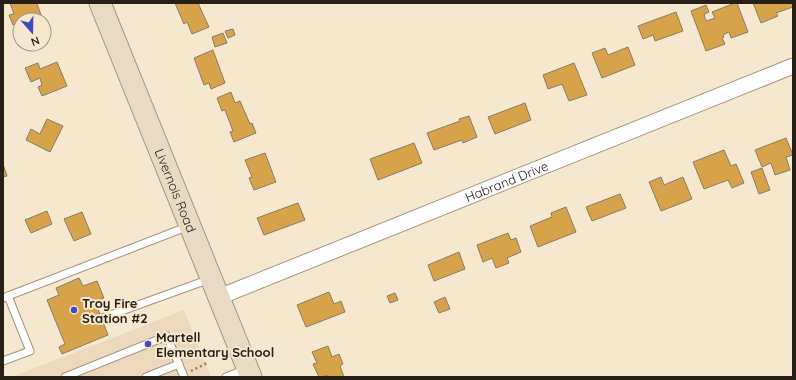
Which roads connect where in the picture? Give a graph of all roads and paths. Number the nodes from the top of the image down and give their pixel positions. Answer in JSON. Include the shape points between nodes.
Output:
{"nodes":[{"id":1,"x":100,"y":3,"type":"edge"},
{"id":2,"x":793,"y":66,"type":"edge"},
{"id":3,"x":191,"y":226,"type":"junction"},
{"id":4,"x":216,"y":287,"type":"junction"},
{"id":5,"x":6,"y":297,"type":"edge"},
{"id":6,"x":102,"y":318,"type":"dead end"},
{"id":7,"x":3,"y":362,"type":"edge"},
{"id":8,"x":207,"y":363,"type":"dead end"},
{"id":9,"x":179,"y":364,"type":"junction"},
{"id":10,"x":190,"y":371,"type":"dead end"},
{"id":11,"x":250,"y":372,"type":"edge"},
{"id":12,"x":65,"y":377,"type":"edge"},
{"id":13,"x":146,"y":377,"type":"edge"},
{"id":14,"x":184,"y":377,"type":"edge"},
{"id":15,"x":226,"y":377,"type":"edge"}],
"edges":[{"from":1,"to":3,"type":"main road","name":"Livernois Road"},
{"from":2,"to":4,"type":"street","name":"Habrand Drive"},
{"from":3,"to":4,"type":"main road","name":"Livernois Road"},
{"from":3,"to":5,"type":"lane"},
{"from":4,"to":6,"type":"lane"},
{"from":4,"to":11,"type":"main road","name":"Livernois Road"},
{"from":5,"to":7,"type":"lane","via":[[30,351]]},
{"from":8,"to":10,"type":"path"},
{"from":9,"to":12,"type":"lane","via":[[167,336]]},
{"from":9,"to":13,"type":"lane"},
{"from":9,"to":14,"type":"lane"},
{"from":11,"to":15,"type":"lane"}]}
